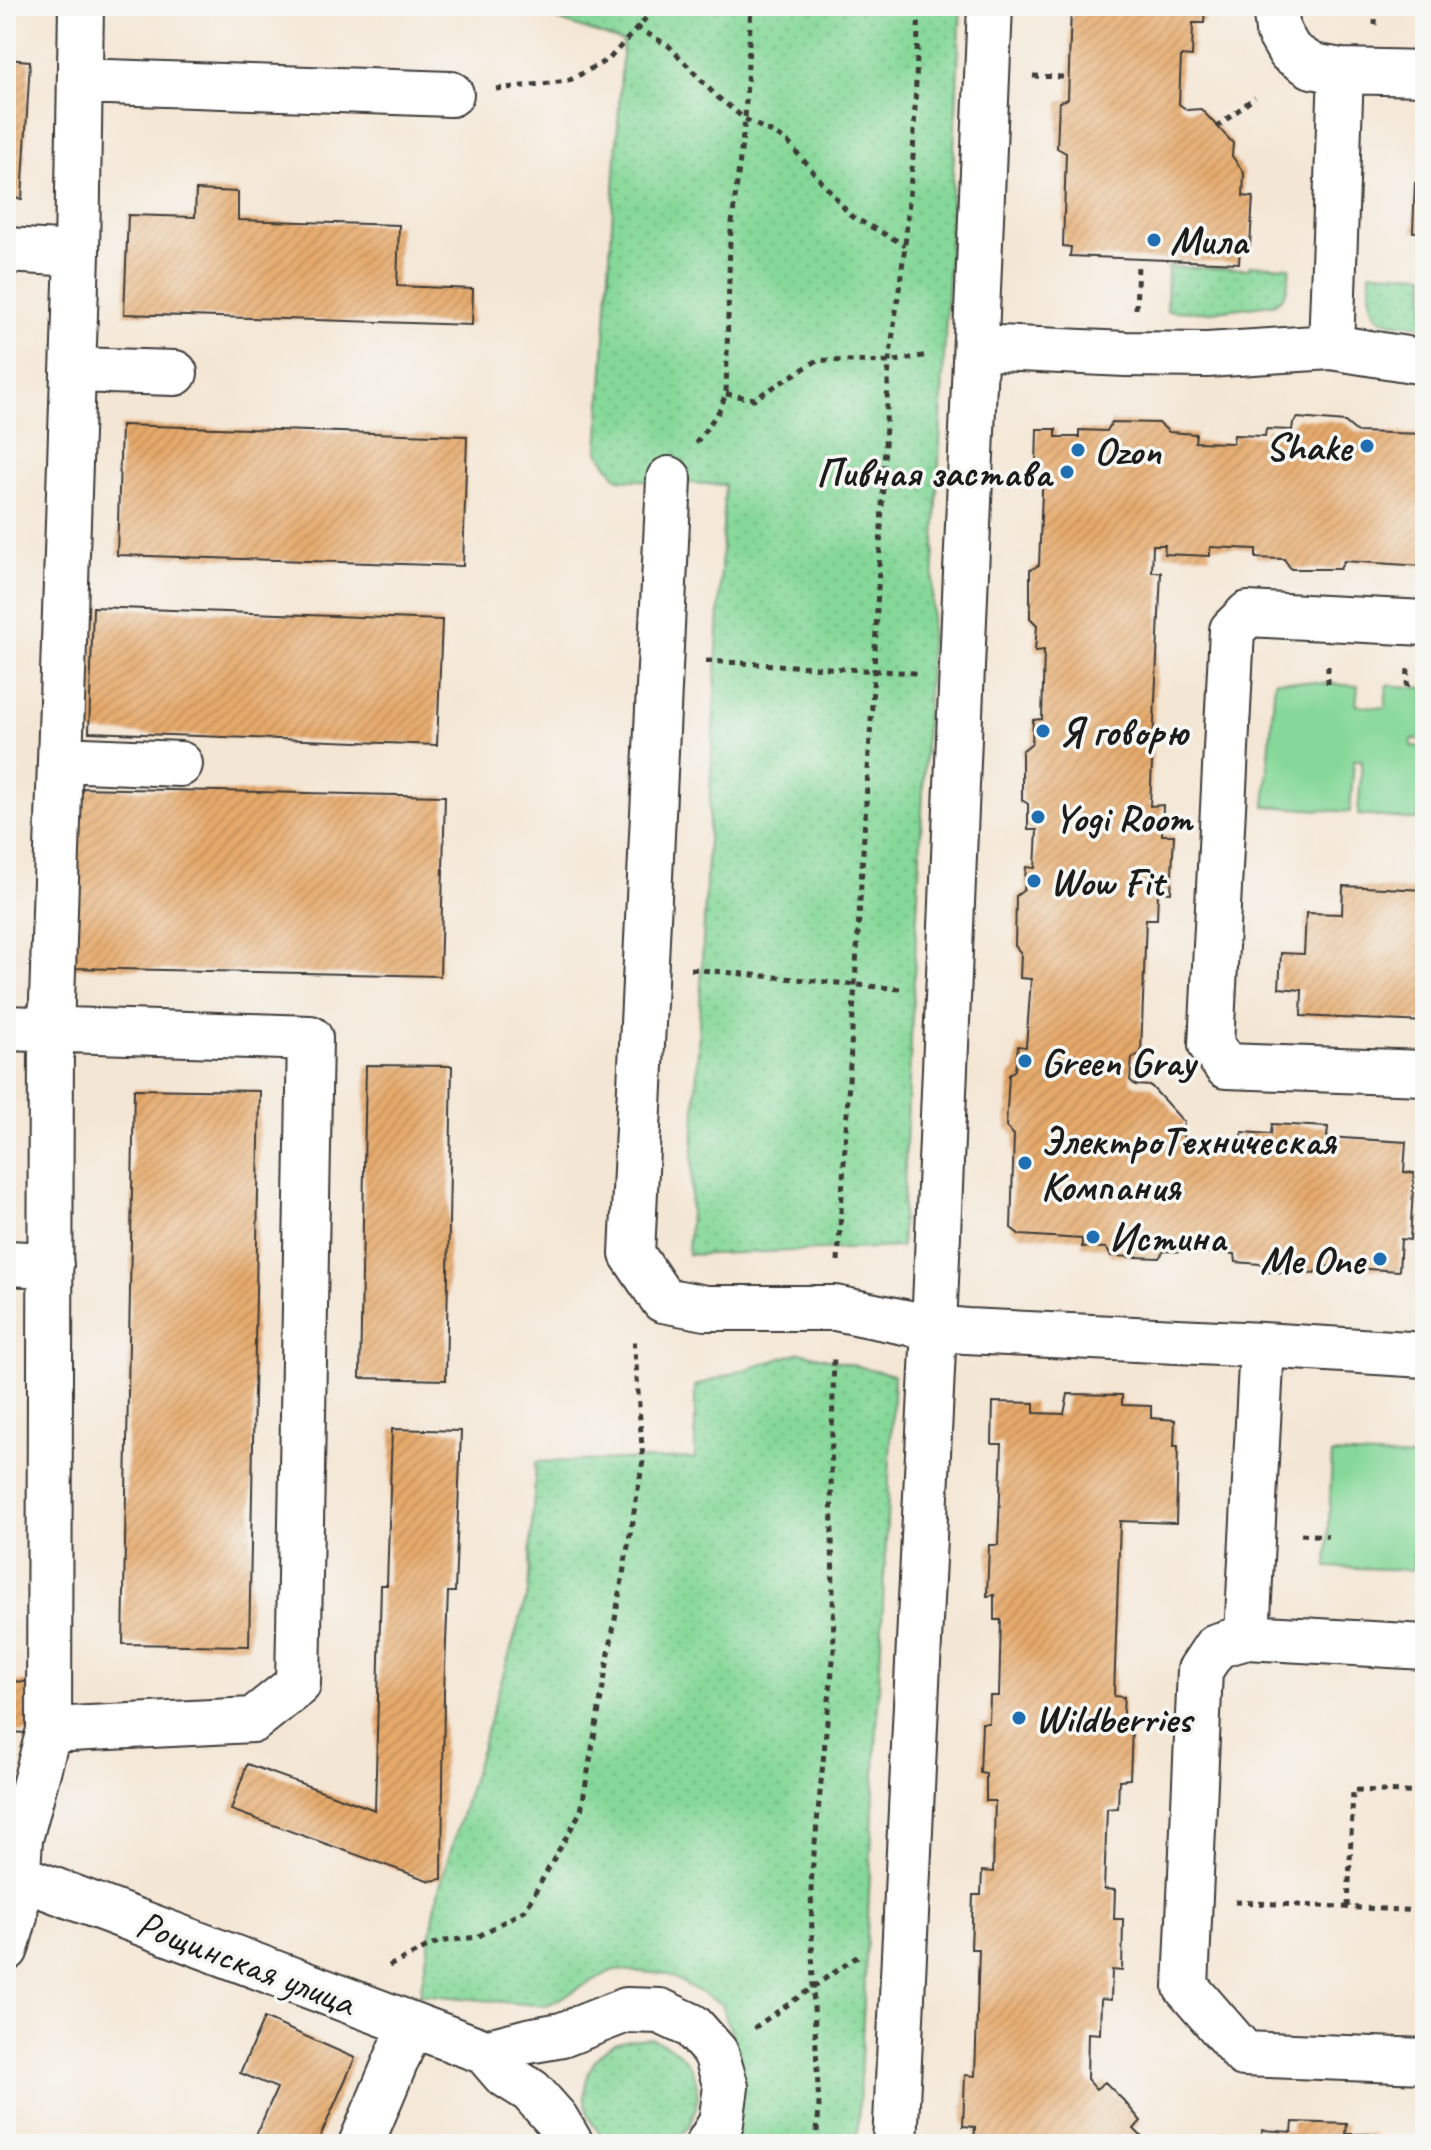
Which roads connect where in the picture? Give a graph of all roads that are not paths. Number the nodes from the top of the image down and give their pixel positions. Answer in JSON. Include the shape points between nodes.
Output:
{"nodes":[{"id":1,"x":81,"y":6,"type":"edge"},
{"id":2,"x":990,"y":6,"type":"edge"},
{"id":3,"x":1275,"y":6,"type":"edge"},
{"id":4,"x":1341,"y":71,"type":"junction"},
{"id":5,"x":1425,"y":73,"type":"edge"},
{"id":6,"x":80,"y":81,"type":"junction"},
{"id":7,"x":451,"y":94,"type":"road end"},
{"id":8,"x":6,"y":250,"type":"edge"},
{"id":9,"x":77,"y":254,"type":"junction"},
{"id":10,"x":976,"y":347,"type":"junction"},
{"id":11,"x":1331,"y":347,"type":"junction"},
{"id":12,"x":1425,"y":362,"type":"edge"},
{"id":13,"x":73,"y":370,"type":"junction"},
{"id":14,"x":175,"y":373,"type":"dead end"},
{"id":15,"x":669,"y":479,"type":"road end"},
{"id":16,"x":1425,"y":623,"type":"edge"},
{"id":17,"x":60,"y":759,"type":"junction"},
{"id":18,"x":180,"y":764,"type":"dead end"},
{"id":19,"x":6,"y":1028,"type":"edge"},
{"id":20,"x":51,"y":1030,"type":"junction"},
{"id":21,"x":1425,"y":1073,"type":"edge"},
{"id":22,"x":6,"y":1263,"type":"edge"},
{"id":23,"x":51,"y":1265,"type":"junction"},
{"id":24,"x":934,"y":1328,"type":"junction"},
{"id":25,"x":1262,"y":1345,"type":"junction"},
{"id":26,"x":1425,"y":1355,"type":"edge"},
{"id":27,"x":1247,"y":1637,"type":"junction"},
{"id":28,"x":1425,"y":1647,"type":"edge"},
{"id":29,"x":49,"y":1730,"type":"junction"},
{"id":30,"x":11,"y":1874,"type":"edge"},
{"id":31,"x":6,"y":1949,"type":"edge"},
{"id":32,"x":411,"y":2025,"type":"junction"},
{"id":33,"x":485,"y":2052,"type":"junction"},
{"id":34,"x":1425,"y":2061,"type":"edge"},
{"id":35,"x":361,"y":2144,"type":"edge"},
{"id":36,"x":571,"y":2144,"type":"edge"},
{"id":37,"x":708,"y":2144,"type":"edge"},
{"id":38,"x":895,"y":2144,"type":"edge"}],
"edges":[{"from":1,"to":6,"type":"street"},
{"from":2,"to":10,"type":"street"},
{"from":3,"to":4,"type":"street","via":[[1278,31],[1290,52],[1312,66]]},
{"from":4,"to":5,"type":"street"},
{"from":4,"to":11,"type":"street"},
{"from":6,"to":7,"type":"street"},
{"from":6,"to":9,"type":"street"},
{"from":8,"to":9,"type":"street"},
{"from":9,"to":13,"type":"street"},
{"from":10,"to":11,"type":"street","via":[[1207,355]]},
{"from":10,"to":24,"type":"street"},
{"from":11,"to":12,"type":"street"},
{"from":13,"to":14,"type":"street"},
{"from":13,"to":17,"type":"street"},
{"from":15,"to":24,"type":"street","via":[[632,1254],[663,1300],[706,1308],[835,1308]]},
{"from":16,"to":21,"type":"street","via":[[1248,614],[1232,630],[1211,1045],[1226,1066]]},
{"from":17,"to":18,"type":"street"},
{"from":17,"to":20,"type":"street"},
{"from":19,"to":20,"type":"street"},
{"from":20,"to":23,"type":"street"},
{"from":20,"to":29,"type":"street","via":[[310,1038],[298,1684],[253,1720]]},
{"from":22,"to":23,"type":"street"},
{"from":23,"to":29,"type":"street"},
{"from":24,"to":25,"type":"street"},
{"from":24,"to":38,"type":"street"},
{"from":25,"to":26,"type":"street"},
{"from":25,"to":27,"type":"street"},
{"from":27,"to":28,"type":"street"},
{"from":27,"to":34,"type":"street","via":[[1216,1646],[1200,1670],[1186,1987],[1244,2054]]},
{"from":29,"to":30,"type":"street"},
{"from":30,"to":31,"type":"street","via":[[15,1916]]},
{"from":30,"to":32,"type":"street","name":"Рощинская улица"},
{"from":32,"to":33,"type":"street","name":"Рощинская улица"},
{"from":32,"to":35,"type":"street"},
{"from":33,"to":36,"type":"street","name":"Рощинская улица","via":[[504,2074],[531,2091]]},
{"from":33,"to":37,"type":"street","via":[[562,2035],[626,2010],[660,2011],[692,2026],[716,2053],[726,2087],[721,2123]]}]}
